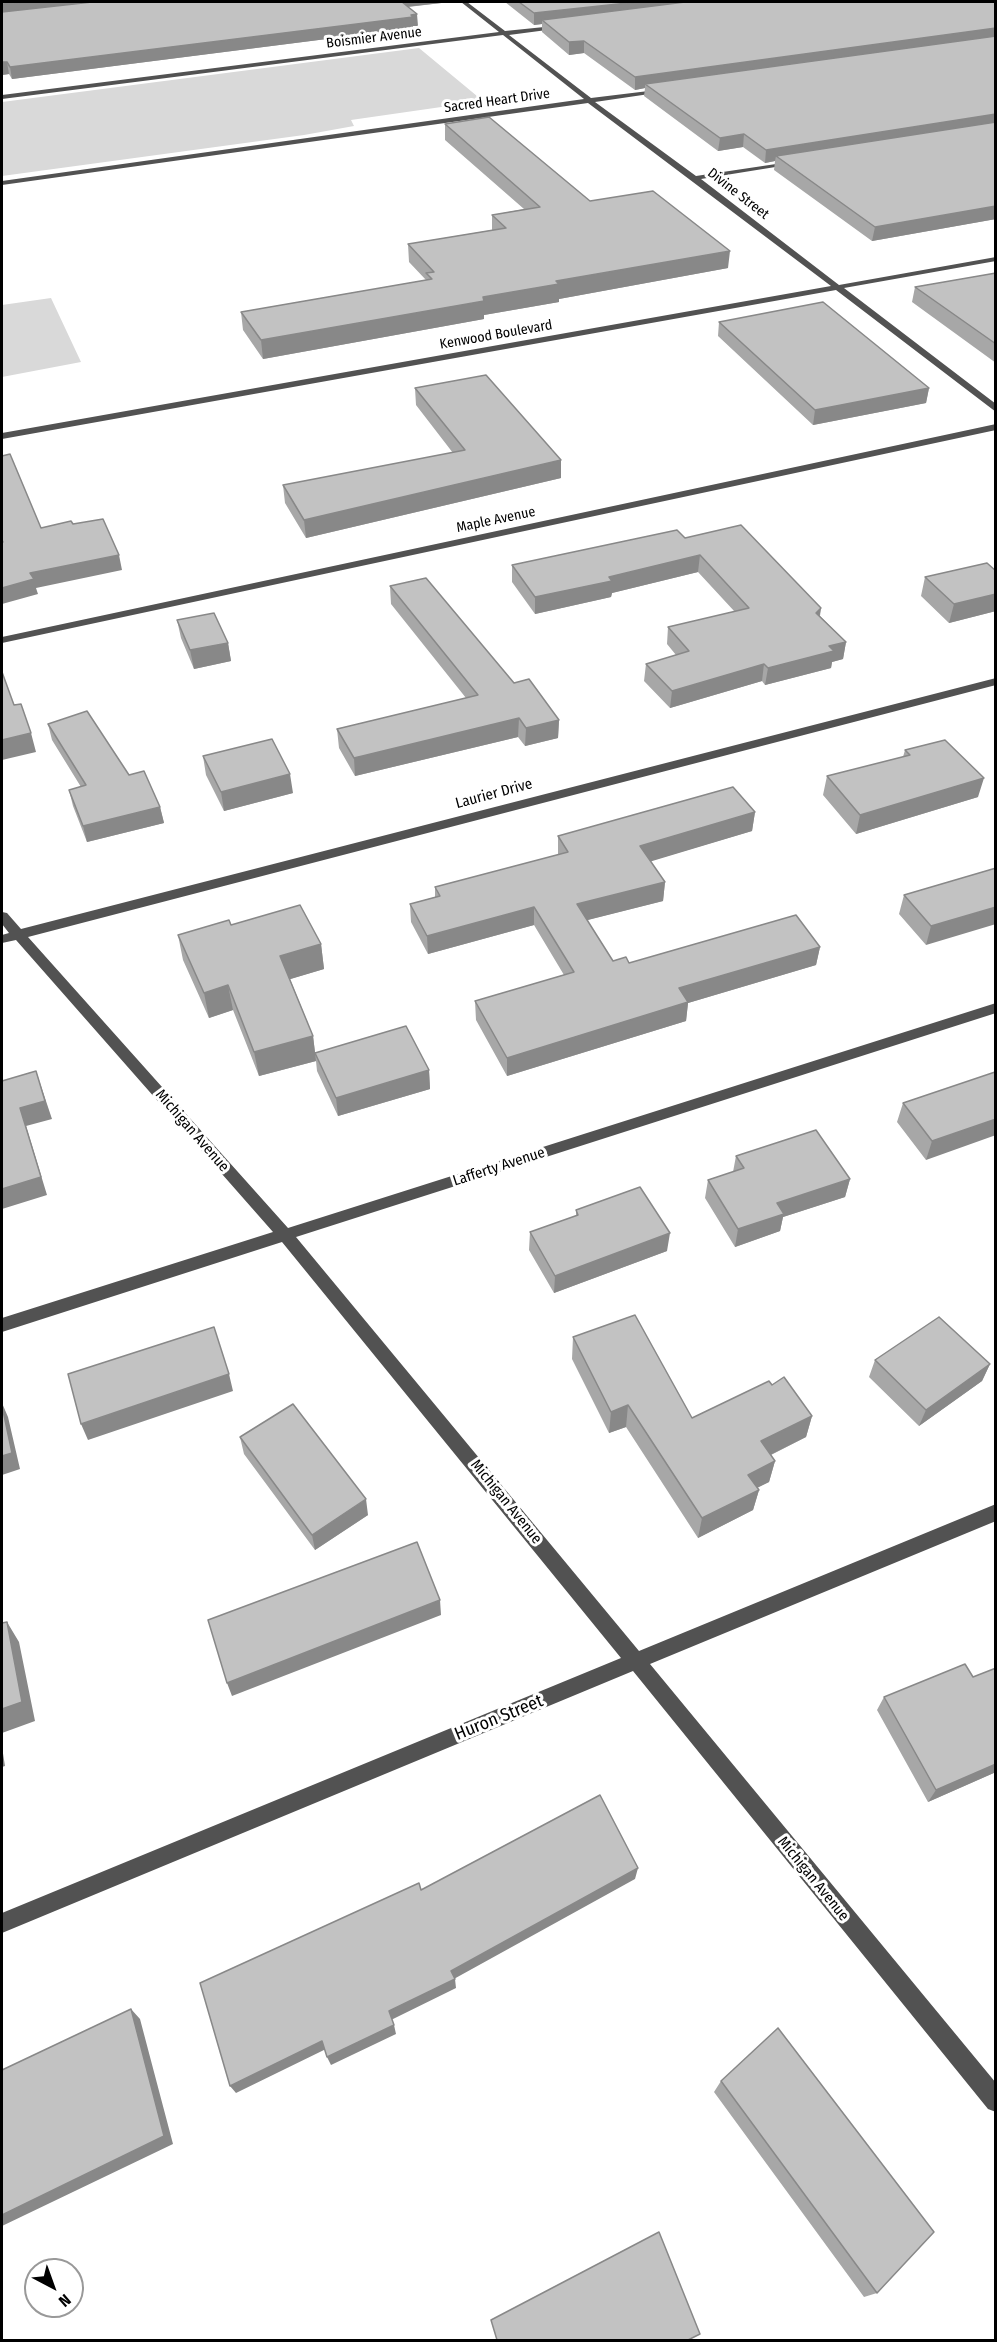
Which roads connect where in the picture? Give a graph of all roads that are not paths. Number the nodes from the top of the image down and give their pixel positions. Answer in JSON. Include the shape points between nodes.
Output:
{"nodes":[{"id":1,"x":464,"y":2,"type":"edge"},
{"id":2,"x":566,"y":25,"type":"edge"},
{"id":3,"x":505,"y":33,"type":"junction"},
{"id":4,"x":670,"y":89,"type":"edge"},
{"id":5,"x":2,"y":97,"type":"edge"},
{"id":6,"x":589,"y":100,"type":"junction"},
{"id":7,"x":807,"y":160,"type":"edge"},
{"id":8,"x":695,"y":178,"type":"junction"},
{"id":9,"x":2,"y":183,"type":"edge"},
{"id":10,"x":996,"y":259,"type":"edge"},
{"id":11,"x":838,"y":288,"type":"junction"},
{"id":12,"x":996,"y":409,"type":"edge"},
{"id":13,"x":996,"y":427,"type":"edge"},
{"id":14,"x":2,"y":436,"type":"edge"},
{"id":15,"x":2,"y":640,"type":"edge"},
{"id":16,"x":996,"y":681,"type":"edge"},
{"id":17,"x":2,"y":916,"type":"edge"},
{"id":18,"x":10,"y":937,"type":"edge"},
{"id":19,"x":996,"y":1008,"type":"edge"},
{"id":20,"x":285,"y":1235,"type":"junction"},
{"id":21,"x":2,"y":1324,"type":"edge"},
{"id":22,"x":996,"y":1512,"type":"edge"},
{"id":23,"x":635,"y":1662,"type":"junction"},
{"id":24,"x":2,"y":1923,"type":"edge"},
{"id":25,"x":996,"y":2101,"type":"edge"}],
"edges":[{"from":1,"to":3,"type":"street","name":"Divine Street"},
{"from":2,"to":3,"type":"street","name":"Boismier Avenue"},
{"from":3,"to":5,"type":"street","name":"Boismier Avenue"},
{"from":3,"to":6,"type":"street","name":"Divine Street"},
{"from":4,"to":6,"type":"street","name":"Sacred Heart Drive"},
{"from":6,"to":8,"type":"street","name":"Divine Street"},
{"from":6,"to":9,"type":"street","name":"Sacred Heart Drive"},
{"from":7,"to":8,"type":"street"},
{"from":8,"to":11,"type":"street","name":"Divine Street"},
{"from":10,"to":11,"type":"street","name":"Kenwood Boulevard"},
{"from":11,"to":12,"type":"street","name":"Divine Street"},
{"from":11,"to":14,"type":"street","name":"Kenwood Boulevard"},
{"from":13,"to":15,"type":"street","name":"Maple Avenue"},
{"from":16,"to":18,"type":"street","name":"Laurier Drive"},
{"from":17,"to":18,"type":"street","name":"Michigan Avenue"},
{"from":18,"to":20,"type":"street","name":"Michigan Avenue"},
{"from":19,"to":20,"type":"street","name":"Lafferty Avenue"},
{"from":20,"to":21,"type":"street","name":"Lafferty Avenue"},
{"from":20,"to":23,"type":"street","name":"Michigan Avenue"},
{"from":22,"to":23,"type":"street","name":"Huron Street"},
{"from":23,"to":24,"type":"street","name":"Huron Street"},
{"from":23,"to":25,"type":"street","name":"Michigan Avenue"}]}
